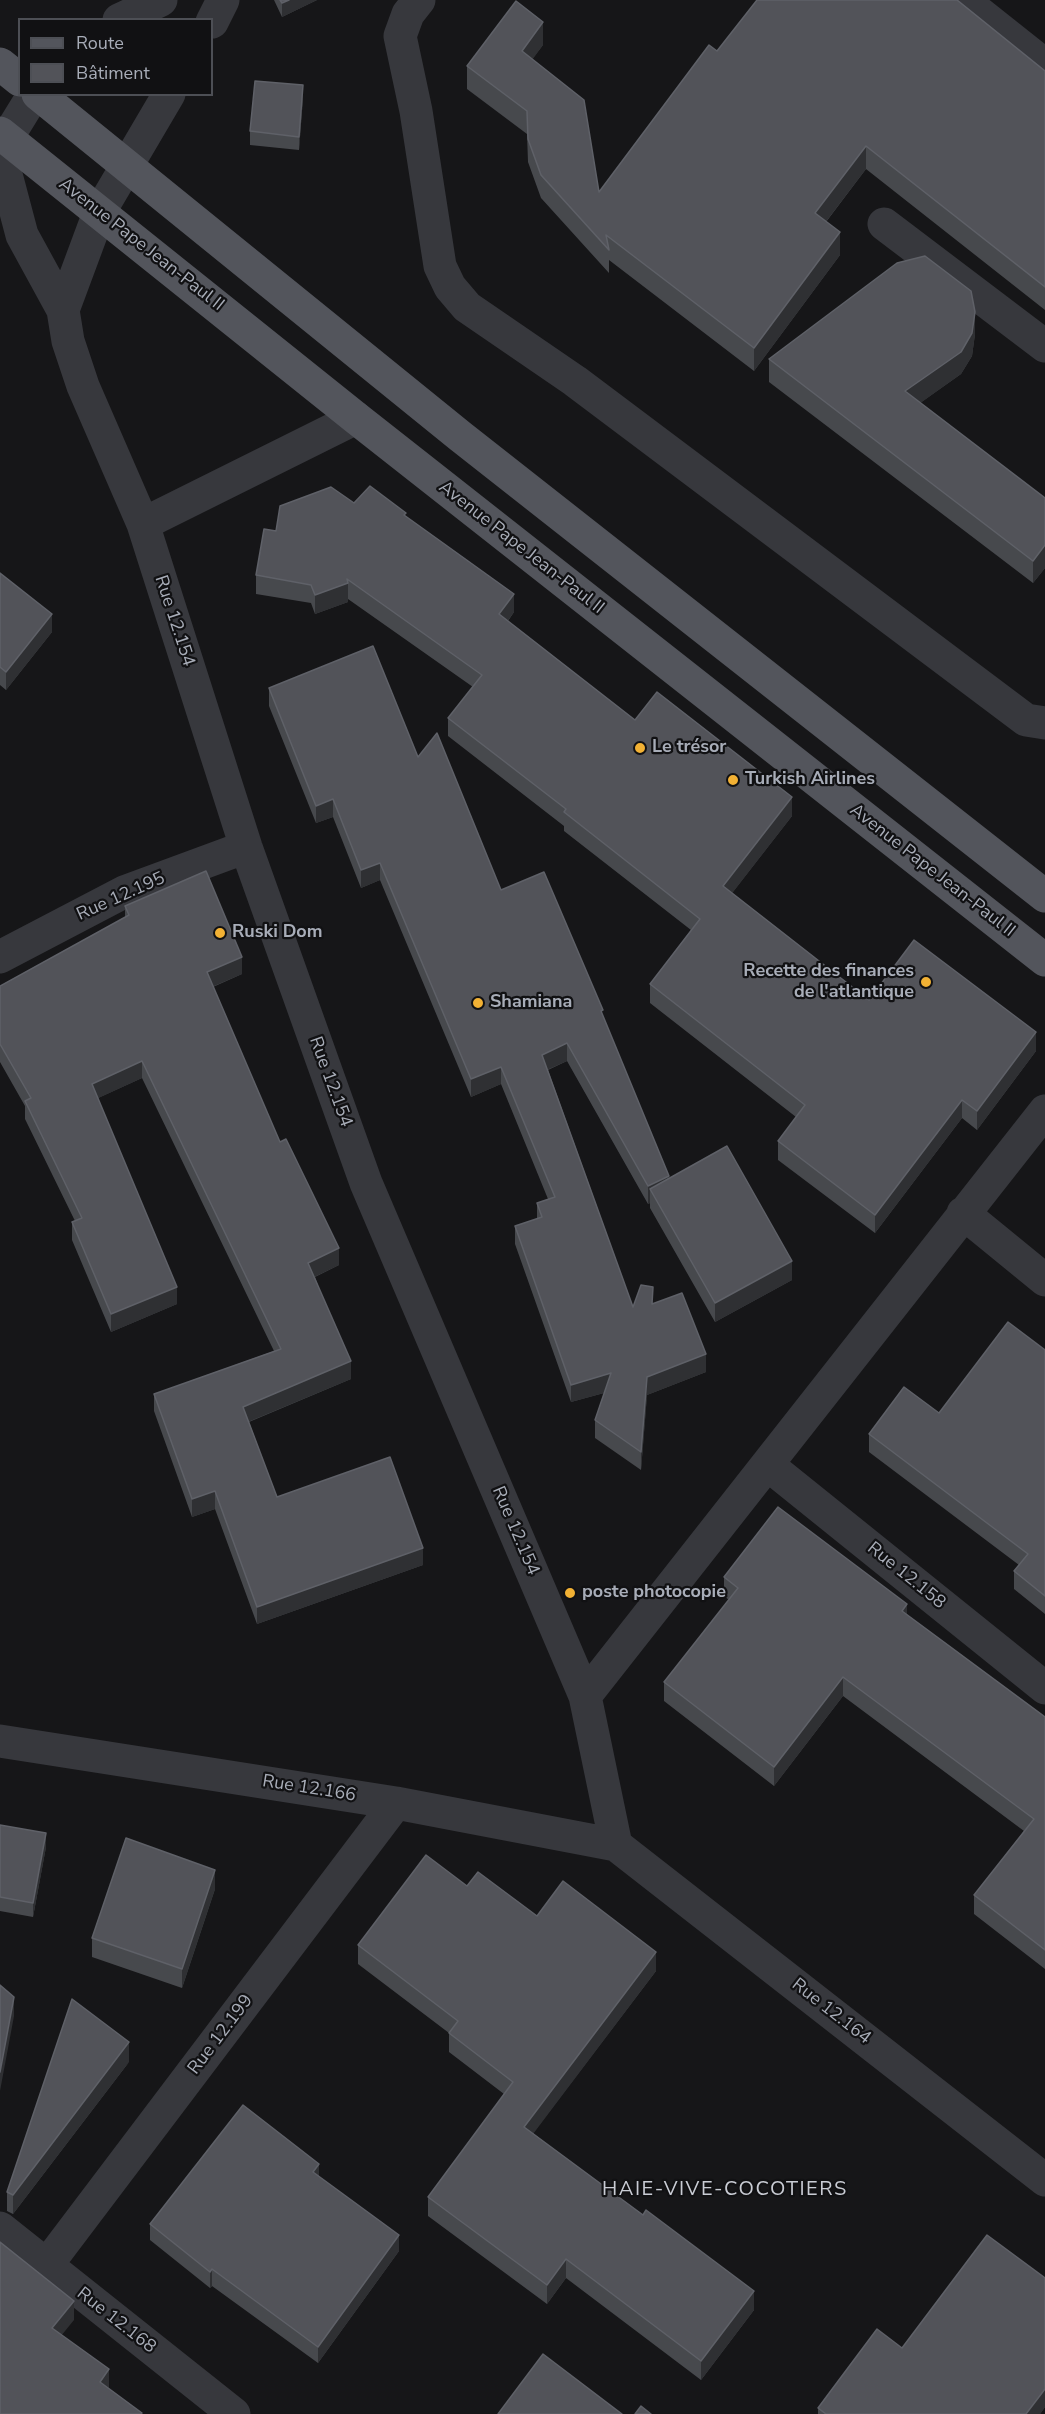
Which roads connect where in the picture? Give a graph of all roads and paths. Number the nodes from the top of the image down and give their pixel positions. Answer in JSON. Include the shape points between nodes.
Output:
{"nodes":[{"id":1,"x":161,"y":0,"type":"edge"},
{"id":2,"x":223,"y":0,"type":"edge"},
{"id":3,"x":419,"y":0,"type":"edge"},
{"id":4,"x":963,"y":0,"type":"edge"},
{"id":5,"x":122,"y":18,"type":"edge"},
{"id":6,"x":213,"y":20,"type":"edge"},
{"id":7,"x":0,"y":64,"type":"edge"},
{"id":8,"x":1045,"y":65,"type":"edge"},
{"id":9,"x":18,"y":78,"type":"edge"},
{"id":10,"x":34,"y":96,"type":"edge"},
{"id":11,"x":39,"y":96,"type":"edge"},
{"id":12,"x":168,"y":96,"type":"edge"},
{"id":13,"x":4,"y":136,"type":"edge"},
{"id":14,"x":127,"y":166,"type":"junction"},
{"id":15,"x":99,"y":213,"type":"junction"},
{"id":16,"x":884,"y":224,"type":"dead end"},
{"id":17,"x":63,"y":310,"type":"junction"},
{"id":18,"x":1045,"y":346,"type":"edge"},
{"id":19,"x":356,"y":418,"type":"junction"},
{"id":20,"x":143,"y":524,"type":"junction"},
{"id":21,"x":1045,"y":723,"type":"edge"},
{"id":22,"x":246,"y":847,"type":"junction"},
{"id":23,"x":1045,"y":896,"type":"edge"},
{"id":24,"x":0,"y":957,"type":"edge"},
{"id":25,"x":1045,"y":960,"type":"edge"},
{"id":26,"x":1045,"y":1111,"type":"edge"},
{"id":27,"x":963,"y":1213,"type":"junction"},
{"id":28,"x":1045,"y":1280,"type":"edge"},
{"id":29,"x":768,"y":1464,"type":"junction"},
{"id":30,"x":1045,"y":1688,"type":"edge"},
{"id":31,"x":585,"y":1696,"type":"junction"},
{"id":32,"x":0,"y":1741,"type":"edge"},
{"id":33,"x":396,"y":1803,"type":"junction"},
{"id":34,"x":616,"y":1845,"type":"junction"},
{"id":35,"x":1045,"y":2180,"type":"edge"},
{"id":36,"x":0,"y":2228,"type":"edge"},
{"id":37,"x":46,"y":2266,"type":"junction"},
{"id":38,"x":223,"y":2411,"type":"edge"}],
"edges":[{"from":1,"to":5,"type":"street"},
{"from":2,"to":6,"type":"street"},
{"from":3,"to":21,"type":"street","via":[[408,14],[400,36],[440,266],[450,287],[467,307],[574,381],[1026,720]]},
{"from":4,"to":8,"type":"street"},
{"from":7,"to":9,"type":"main road"},
{"from":10,"to":13,"type":"street"},
{"from":11,"to":14,"type":"main road"},
{"from":12,"to":14,"type":"street","name":"Rue 12.154"},
{"from":13,"to":15,"type":"main road","name":"Avenue Pape Jean-Paul II"},
{"from":13,"to":17,"type":"street","name":"Rue 12.154","via":[[4,167],[22,235]]},
{"from":14,"to":15,"type":"street","name":"Rue 12.154"},
{"from":14,"to":23,"type":"main road","via":[[470,443]]},
{"from":15,"to":17,"type":"street","name":"Rue 12.154"},
{"from":15,"to":19,"type":"main road","name":"Avenue Pape Jean-Paul II"},
{"from":16,"to":18,"type":"street"},
{"from":17,"to":20,"type":"street","name":"Rue 12.154","via":[[68,341],[83,386]]},
{"from":19,"to":20,"type":"street"},
{"from":19,"to":25,"type":"main road","name":"Avenue Pape Jean-Paul II"},
{"from":20,"to":22,"type":"street","name":"Rue 12.154"},
{"from":22,"to":24,"type":"street","name":"Rue 12.195","via":[[124,892]]},
{"from":22,"to":31,"type":"street","name":"Rue 12.154","via":[[366,1182]]},
{"from":26,"to":27,"type":"street"},
{"from":27,"to":28,"type":"street"},
{"from":27,"to":29,"type":"street"},
{"from":29,"to":30,"type":"street","name":"Rue 12.158"},
{"from":29,"to":31,"type":"street"},
{"from":31,"to":34,"type":"street","name":"Rue 12.154"},
{"from":32,"to":33,"type":"street","name":"Rue 12.166"},
{"from":33,"to":34,"type":"street","name":"Rue 12.166"},
{"from":33,"to":37,"type":"street","name":"Rue 12.199"},
{"from":34,"to":35,"type":"street","name":"Rue 12.164"},
{"from":36,"to":37,"type":"street","name":"Rue 12.168"},
{"from":37,"to":38,"type":"street","name":"Rue 12.168"}]}
